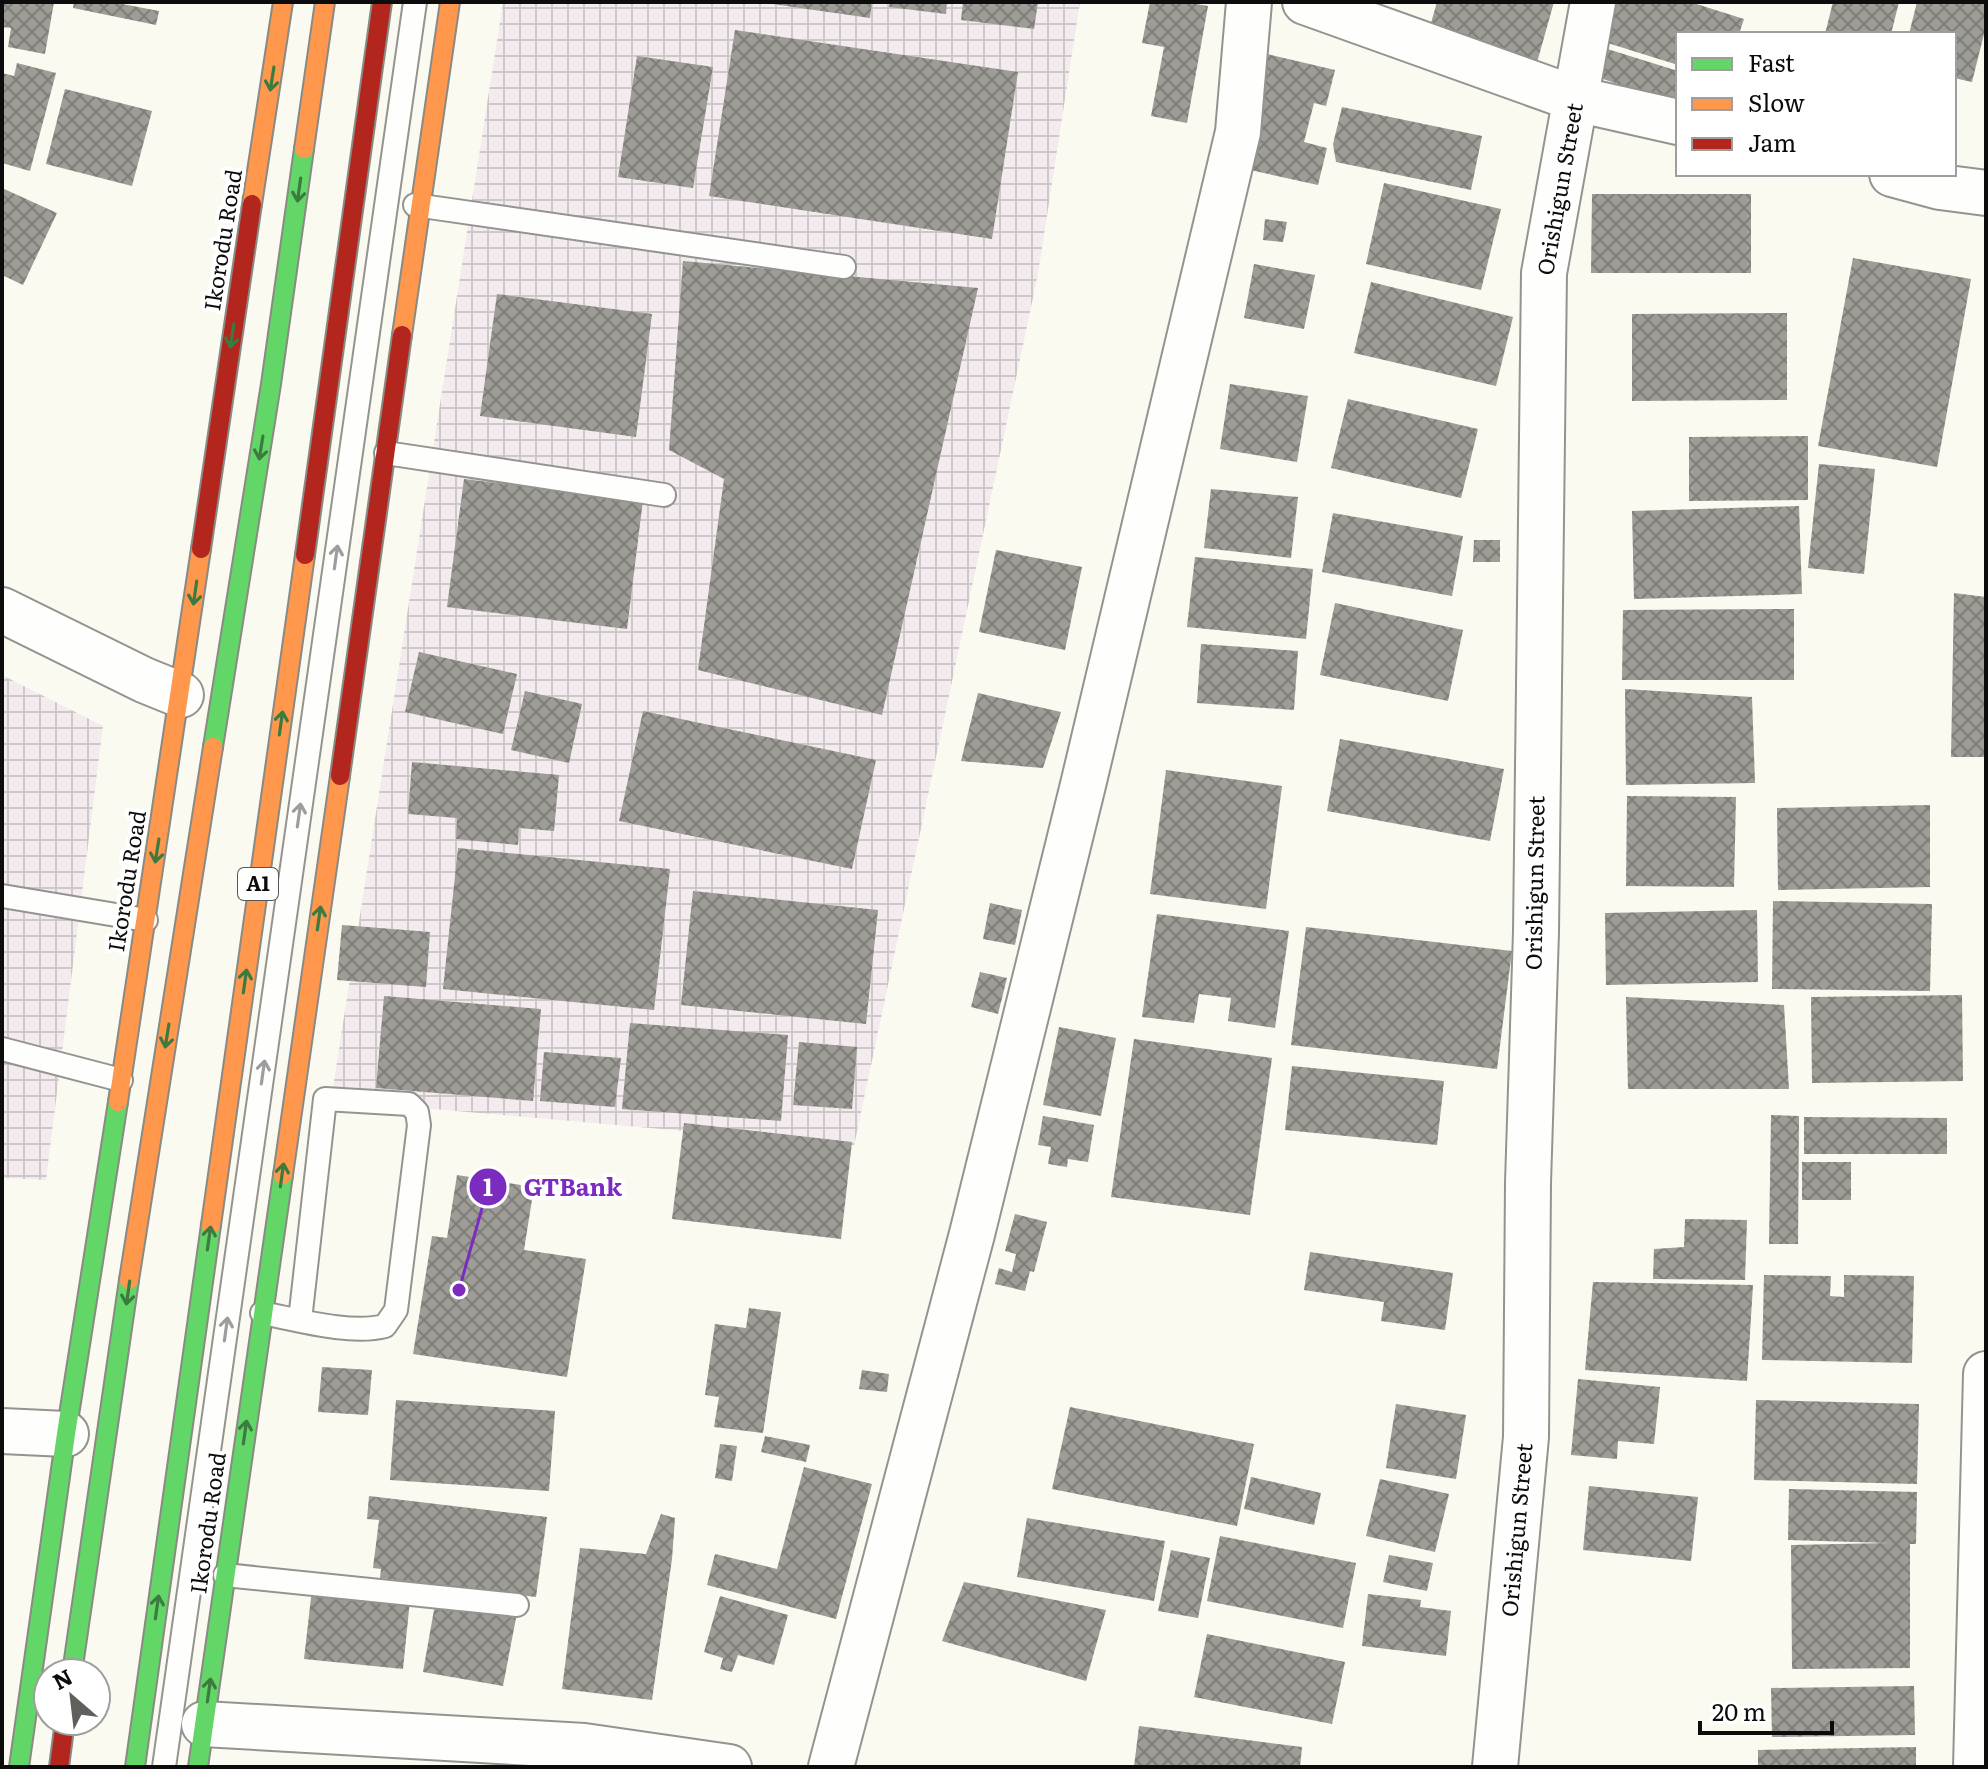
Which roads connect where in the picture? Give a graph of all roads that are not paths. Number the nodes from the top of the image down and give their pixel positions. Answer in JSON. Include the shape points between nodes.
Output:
{"nodes":[{"id":1,"x":283,"y":2,"type":"edge"},
{"id":2,"x":325,"y":2,"type":"edge"},
{"id":3,"x":382,"y":2,"type":"edge"},
{"id":4,"x":415,"y":2,"type":"edge"},
{"id":5,"x":450,"y":2,"type":"edge"},
{"id":6,"x":1249,"y":2,"type":"edge"},
{"id":7,"x":1305,"y":2,"type":"edge"},
{"id":8,"x":1593,"y":2,"type":"edge"},
{"id":9,"x":1576,"y":99,"type":"junction"},
{"id":10,"x":1676,"y":122,"type":"edge"},
{"id":11,"x":1899,"y":176,"type":"edge"},
{"id":12,"x":1986,"y":193,"type":"edge"},
{"id":13,"x":354,"y":203,"type":"junction"},
{"id":14,"x":386,"y":205,"type":"junction"},
{"id":15,"x":420,"y":205,"type":"junction"},
{"id":16,"x":844,"y":267,"type":"dead end"},
{"id":17,"x":386,"y":453,"type":"junction"},
{"id":18,"x":664,"y":495,"type":"dead end"},
{"id":19,"x":2,"y":610,"type":"edge"},
{"id":20,"x":181,"y":695,"type":"junction"},
{"id":21,"x":2,"y":896,"type":"edge"},
{"id":22,"x":146,"y":920,"type":"junction"},
{"id":23,"x":158,"y":966,"type":"junction"},
{"id":24,"x":2,"y":1049,"type":"edge"},
{"id":25,"x":121,"y":1080,"type":"junction"},
{"id":26,"x":293,"y":1099,"type":"junction"},
{"id":27,"x":325,"y":1099,"type":"junction"},
{"id":28,"x":262,"y":1313,"type":"junction"},
{"id":29,"x":300,"y":1320,"type":"junction"},
{"id":30,"x":1986,"y":1374,"type":"edge"},
{"id":31,"x":95,"y":1378,"type":"junction"},
{"id":32,"x":2,"y":1431,"type":"edge"},
{"id":33,"x":66,"y":1434,"type":"junction"},
{"id":34,"x":225,"y":1575,"type":"junction"},
{"id":35,"x":517,"y":1605,"type":"dead end"},
{"id":36,"x":73,"y":1657,"type":"edge"},
{"id":37,"x":204,"y":1724,"type":"junction"},
{"id":38,"x":63,"y":1737,"type":"edge"},
{"id":39,"x":19,"y":1767,"type":"edge"},
{"id":40,"x":59,"y":1767,"type":"edge"},
{"id":41,"x":135,"y":1767,"type":"edge"},
{"id":42,"x":164,"y":1767,"type":"edge"},
{"id":43,"x":198,"y":1767,"type":"edge"},
{"id":44,"x":729,"y":1767,"type":"edge"},
{"id":45,"x":831,"y":1767,"type":"edge"},
{"id":46,"x":1495,"y":1767,"type":"edge"},
{"id":47,"x":1976,"y":1767,"type":"edge"}],
"edges":[{"from":1,"to":20,"type":"main road","name":"Ikorodu Road","one_way":true},
{"from":2,"to":23,"type":"main road","name":"Ikorodu Road","one_way":true,"via":[[271,384]]},
{"from":3,"to":13,"type":"main road","name":"Ikorodu Road","number":"A1"},
{"from":4,"to":14,"type":"lane"},
{"from":5,"to":15,"type":"main road","name":"Ikorodu Road"},
{"from":6,"to":45,"type":"street","via":[[1238,132],[972,1234]]},
{"from":7,"to":9,"type":"street"},
{"from":8,"to":9,"type":"street","name":"Orishigun Street"},
{"from":9,"to":10,"type":"street"},
{"from":9,"to":46,"type":"street","name":"Orishigun Street","via":[[1544,273],[1526,1437]]},
{"from":11,"to":12,"type":"street"},
{"from":13,"to":14,"type":"lane"},
{"from":41,"to":13,"type":"main road","name":"Ikorodu Road","number":"A1","one_way":true},
{"from":14,"to":15,"type":"lane"},
{"from":42,"to":14,"type":"lane","one_way":true},
{"from":15,"to":16,"type":"lane"},
{"from":15,"to":17,"type":"main road","name":"Ikorodu Road"},
{"from":17,"to":18,"type":"lane"},
{"from":26,"to":17,"type":"main road","name":"Ikorodu Road","one_way":true},
{"from":19,"to":20,"type":"street"},
{"from":20,"to":22,"type":"main road","name":"Ikorodu Road","one_way":true},
{"from":21,"to":22,"type":"lane"},
{"from":22,"to":23,"type":"main road","name":"Ikorodu Road"},
{"from":23,"to":25,"type":"main road","name":"Ikorodu Road"},
{"from":23,"to":31,"type":"main road","name":"Ikorodu Road","one_way":true},
{"from":24,"to":25,"type":"lane"},
{"from":25,"to":31,"type":"main road","name":"Ikorodu Road"},
{"from":26,"to":27,"type":"lane"},
{"from":28,"to":26,"type":"main road","name":"Ikorodu Road","one_way":true},
{"from":27,"to":29,"type":"lane"},
{"from":27,"to":29,"type":"lane","via":[[409,1104],[419,1125],[396,1310],[385,1326],[370,1330]]},
{"from":28,"to":29,"type":"lane"},
{"from":34,"to":28,"type":"main road","name":"Ikorodu Road","one_way":true},
{"from":30,"to":47,"type":"street"},
{"from":31,"to":33,"type":"main road","name":"Ikorodu Road"},
{"from":31,"to":36,"type":"main road","name":"Ikorodu Road"},
{"from":32,"to":33,"type":"street"},
{"from":33,"to":39,"type":"main road","name":"Ikorodu Road"},
{"from":34,"to":35,"type":"lane"},
{"from":37,"to":34,"type":"main road","name":"Ikorodu Road","one_way":true},
{"from":37,"to":43,"type":"main road","name":"Ikorodu Road"},
{"from":37,"to":44,"type":"street","via":[[584,1746]]},
{"from":38,"to":40,"type":"main road"}]}
